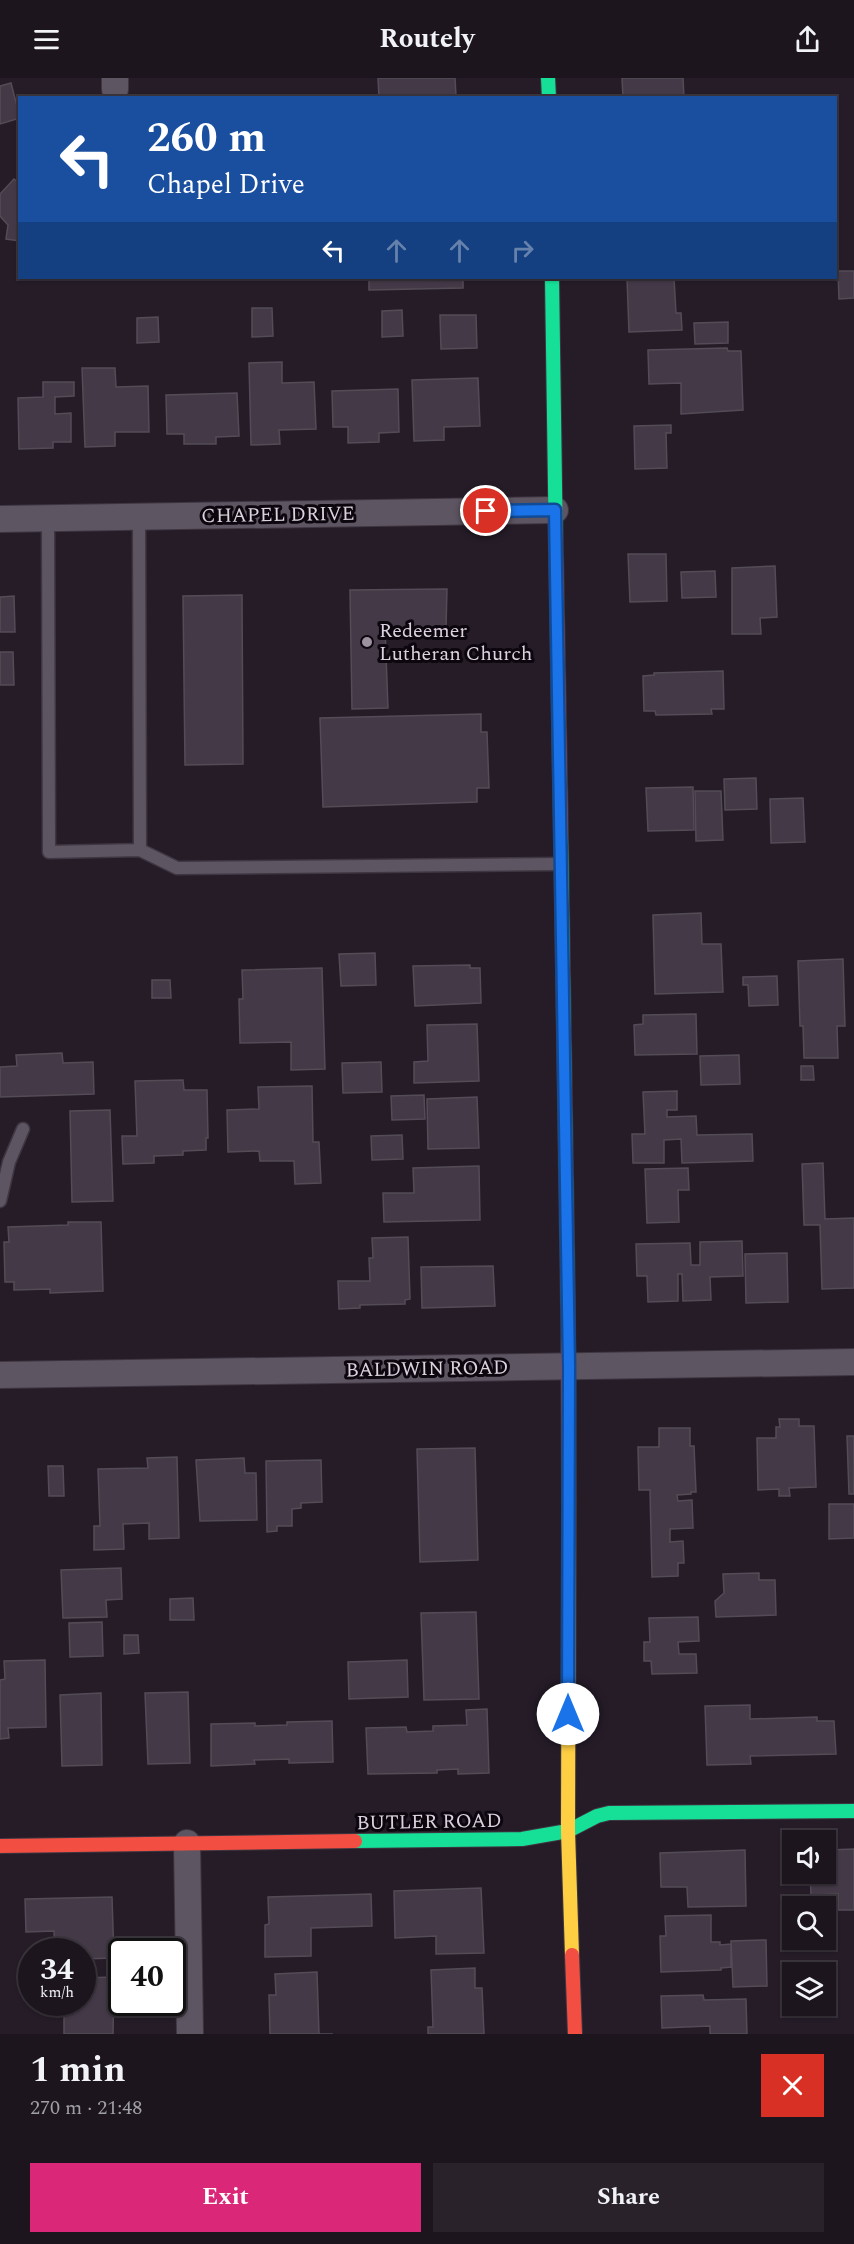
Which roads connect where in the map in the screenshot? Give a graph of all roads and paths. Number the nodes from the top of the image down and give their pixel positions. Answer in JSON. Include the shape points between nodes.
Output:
{"nodes":[{"id":1,"x":548,"y":78,"type":"edge"},
{"id":2,"x":549,"y":96,"type":"edge"},
{"id":3,"x":552,"y":279,"type":"edge"},
{"id":4,"x":555,"y":510,"type":"junction"},
{"id":5,"x":139,"y":516,"type":"junction"},
{"id":6,"x":48,"y":518,"type":"junction"},
{"id":7,"x":0,"y":519,"type":"edge"},
{"id":8,"x":140,"y":850,"type":"junction"},
{"id":9,"x":561,"y":864,"type":"junction"},
{"id":10,"x":23,"y":1129,"type":"dead end"},
{"id":11,"x":0,"y":1201,"type":"edge"},
{"id":12,"x":854,"y":1362,"type":"edge"},
{"id":13,"x":569,"y":1366,"type":"junction"},
{"id":14,"x":0,"y":1375,"type":"edge"},
{"id":15,"x":854,"y":1811,"type":"edge"},
{"id":16,"x":568,"y":1831,"type":"junction"},
{"id":17,"x":187,"y":1843,"type":"junction"},
{"id":18,"x":0,"y":1846,"type":"edge"},
{"id":19,"x":190,"y":2034,"type":"edge"},
{"id":20,"x":574,"y":2034,"type":"edge"}],
"edges":[{"from":1,"to":2,"type":"street"},
{"from":3,"to":4,"type":"street"},
{"from":4,"to":5,"type":"street","name":"CHAPEL DRIVE"},
{"from":4,"to":9,"type":"street"},
{"from":5,"to":6,"type":"street","name":"CHAPEL DRIVE"},
{"from":5,"to":8,"type":"lane"},
{"from":6,"to":7,"type":"street","name":"CHAPEL DRIVE"},
{"from":6,"to":8,"type":"lane","via":[[49,852]]},
{"from":8,"to":9,"type":"lane","via":[[177,868]]},
{"from":9,"to":13,"type":"street"},
{"from":10,"to":11,"type":"lane","via":[[9,1162]]},
{"from":12,"to":13,"type":"street","name":"BALDWIN ROAD"},
{"from":13,"to":14,"type":"street","name":"BALDWIN ROAD"},
{"from":13,"to":16,"type":"street"},
{"from":15,"to":16,"type":"street","name":"BUTLER ROAD","via":[[609,1813]]},
{"from":16,"to":17,"type":"street","name":"BUTLER ROAD","via":[[522,1839]]},
{"from":16,"to":20,"type":"street"},
{"from":17,"to":18,"type":"street","name":"BUTLER ROAD"},
{"from":17,"to":19,"type":"street"}]}
